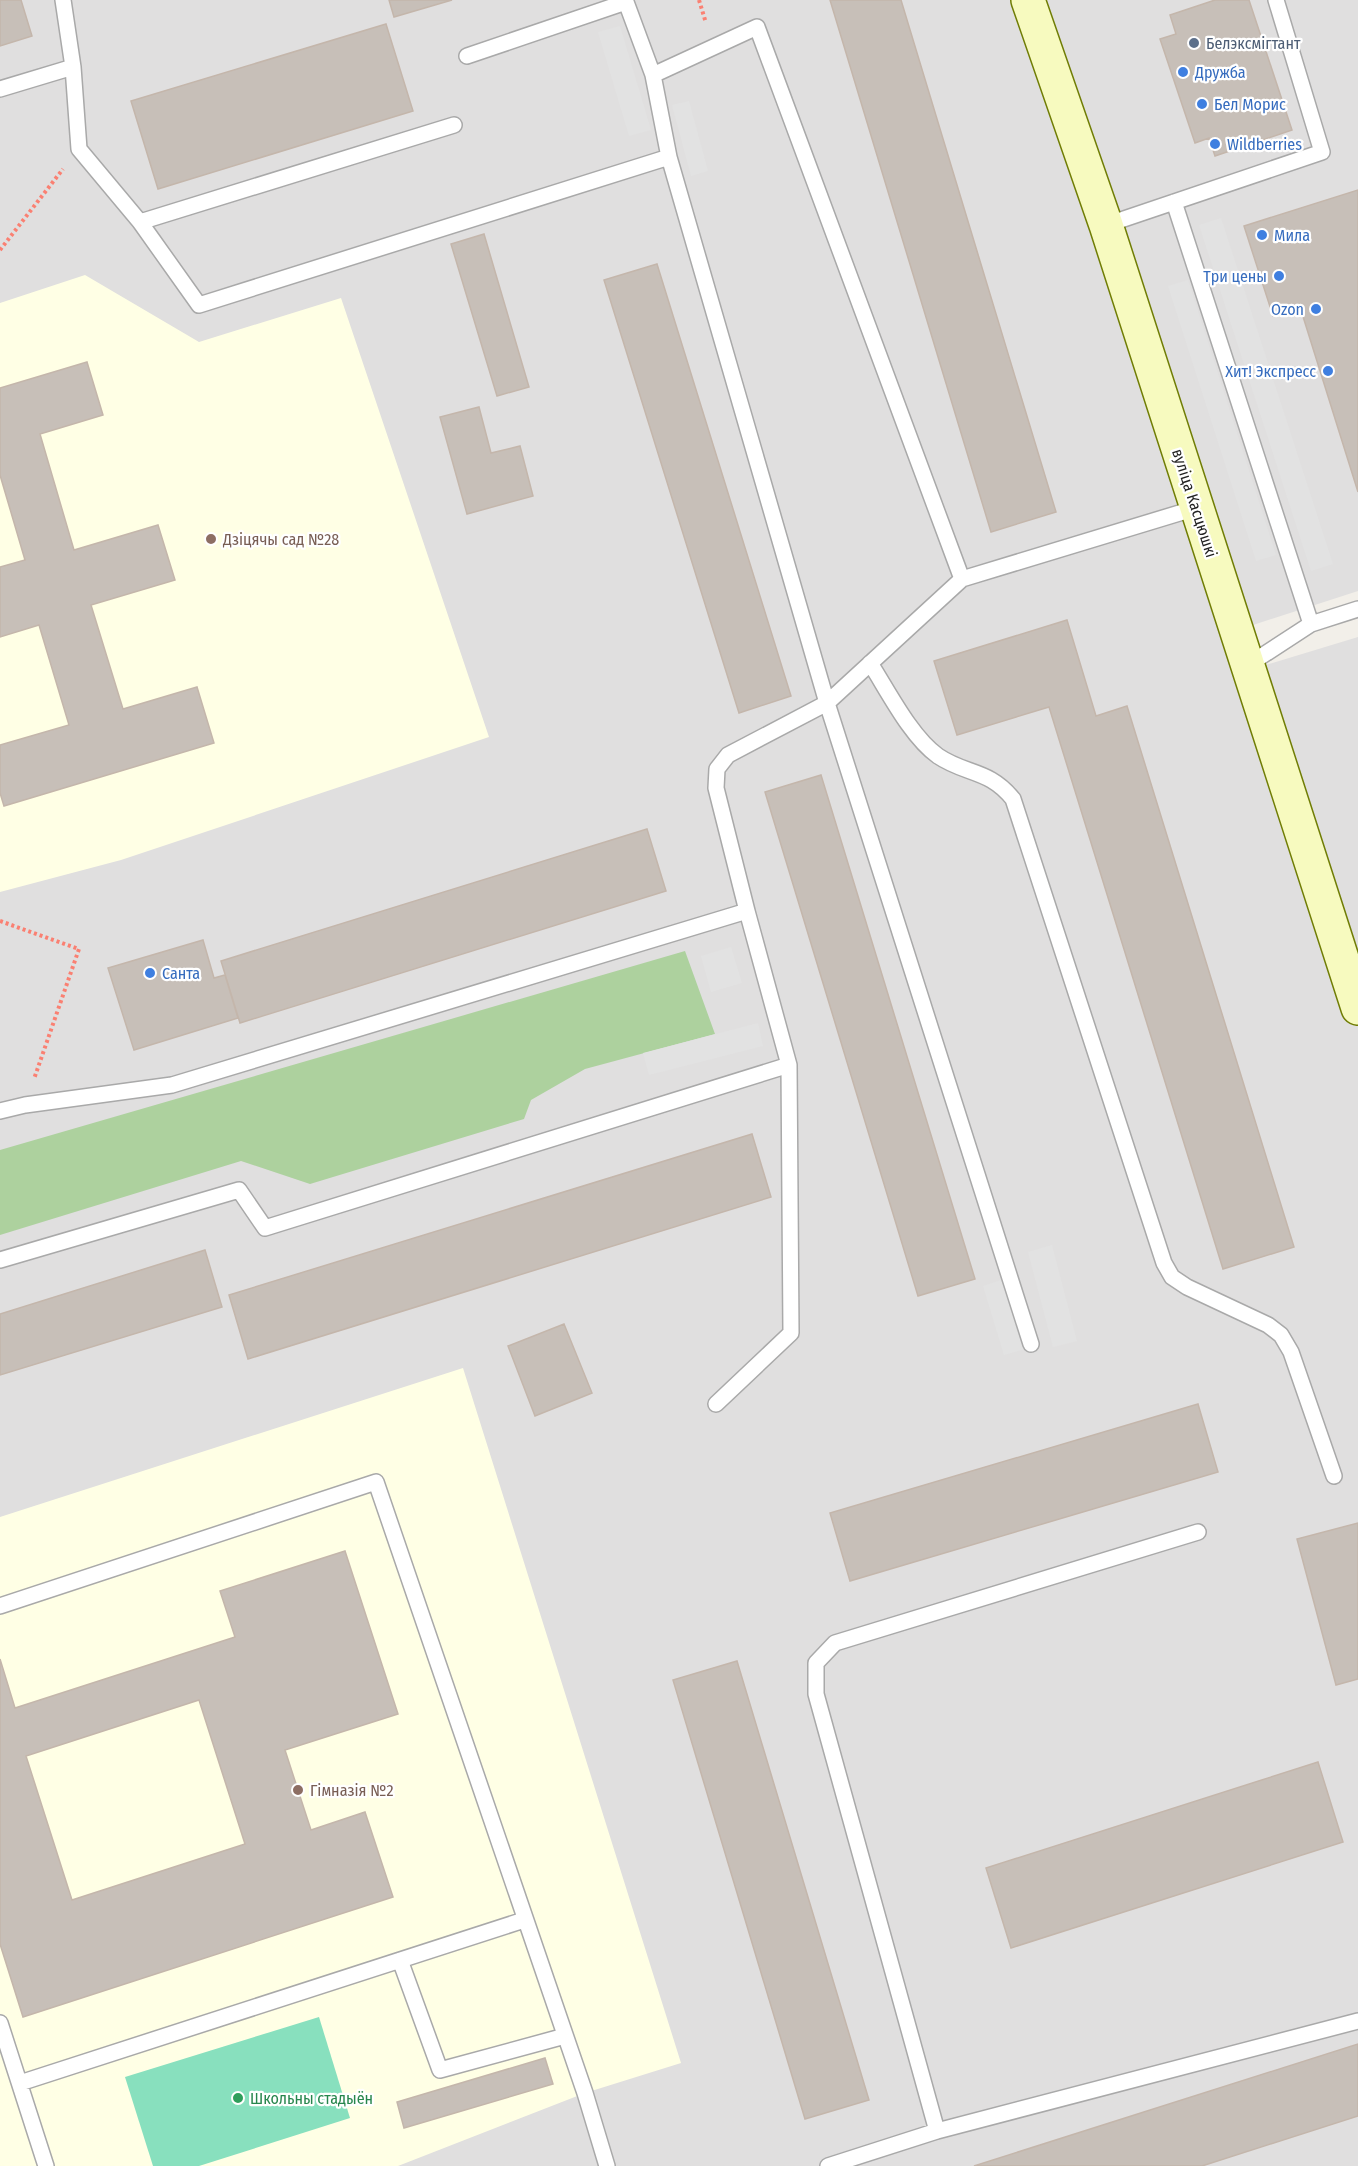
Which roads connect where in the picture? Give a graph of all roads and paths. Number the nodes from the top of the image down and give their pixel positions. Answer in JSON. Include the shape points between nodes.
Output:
{"nodes":[{"id":1,"x":63,"y":0,"type":"edge"},
{"id":2,"x":1028,"y":0,"type":"edge"},
{"id":3,"x":1276,"y":0,"type":"edge"},
{"id":4,"x":467,"y":56,"type":"dead end"},
{"id":5,"x":73,"y":67,"type":"junction"},
{"id":6,"x":653,"y":75,"type":"junction"},
{"id":7,"x":0,"y":89,"type":"edge"},
{"id":8,"x":454,"y":124,"type":"dead end"},
{"id":9,"x":79,"y":149,"type":"junction"},
{"id":10,"x":669,"y":157,"type":"junction"},
{"id":11,"x":1174,"y":202,"type":"junction"},
{"id":12,"x":140,"y":222,"type":"junction"},
{"id":13,"x":1106,"y":225,"type":"junction"},
{"id":14,"x":0,"y":250,"type":"edge"},
{"id":15,"x":1196,"y":508,"type":"junction"},
{"id":16,"x":962,"y":579,"type":"junction"},
{"id":17,"x":1358,"y":609,"type":"edge"},
{"id":18,"x":1311,"y":624,"type":"junction"},
{"id":19,"x":870,"y":663,"type":"junction"},
{"id":20,"x":1248,"y":665,"type":"junction"},
{"id":21,"x":827,"y":703,"type":"junction"},
{"id":22,"x":747,"y":911,"type":"junction"},
{"id":23,"x":0,"y":921,"type":"edge"},
{"id":24,"x":1358,"y":1008,"type":"edge"},
{"id":25,"x":789,"y":1065,"type":"junction"},
{"id":26,"x":25,"y":1105,"type":"junction"},
{"id":27,"x":0,"y":1111,"type":"edge"},
{"id":28,"x":0,"y":1260,"type":"edge"},
{"id":29,"x":1031,"y":1344,"type":"dead end"},
{"id":30,"x":716,"y":1404,"type":"dead end"},
{"id":31,"x":1334,"y":1476,"type":"dead end"},
{"id":32,"x":1198,"y":1532,"type":"dead end"},
{"id":33,"x":0,"y":1606,"type":"edge"},
{"id":34,"x":524,"y":1920,"type":"junction"},
{"id":35,"x":400,"y":1960,"type":"junction"},
{"id":36,"x":1358,"y":2021,"type":"edge"},
{"id":37,"x":0,"y":2023,"type":"edge"},
{"id":38,"x":565,"y":2036,"type":"junction"},
{"id":39,"x":20,"y":2083,"type":"junction"},
{"id":40,"x":937,"y":2131,"type":"junction"},
{"id":41,"x":46,"y":2166,"type":"edge"},
{"id":42,"x":607,"y":2166,"type":"edge"},
{"id":43,"x":828,"y":2166,"type":"edge"}],
"edges":[{"from":1,"to":5,"type":"lane"},
{"from":2,"to":13,"type":"street","name":"вуліца Касцюшкі"},
{"from":3,"to":11,"type":"lane","via":[[1322,152]]},
{"from":4,"to":6,"type":"lane","via":[[626,2]]},
{"from":5,"to":7,"type":"lane"},
{"from":5,"to":9,"type":"lane"},
{"from":6,"to":10,"type":"lane"},
{"from":6,"to":16,"type":"lane","via":[[757,27]]},
{"from":8,"to":12,"type":"lane"},
{"from":9,"to":12,"type":"lane"},
{"from":9,"to":14,"type":"path"},
{"from":10,"to":12,"type":"lane","via":[[199,305]]},
{"from":10,"to":21,"type":"lane"},
{"from":11,"to":13,"type":"lane"},
{"from":11,"to":18,"type":"lane"},
{"from":13,"to":15,"type":"street","name":"вуліца Касцюшкі"},
{"from":15,"to":16,"type":"lane"},
{"from":15,"to":20,"type":"street","name":"вуліца Касцюшкі"},
{"from":16,"to":19,"type":"lane"},
{"from":17,"to":18,"type":"lane"},
{"from":18,"to":20,"type":"lane"},
{"from":19,"to":21,"type":"lane"},
{"from":19,"to":31,"type":"lane","via":[[918,736],[938,756],[994,780],[1013,800],[1164,1263],[1172,1276],[1187,1287],[1281,1335],[1291,1352]]},
{"from":20,"to":24,"type":"street","name":"вуліца Касцюшкі"},
{"from":21,"to":22,"type":"lane","via":[[728,755],[717,769],[716,788]]},
{"from":21,"to":29,"type":"lane"},
{"from":22,"to":25,"type":"lane"},
{"from":22,"to":26,"type":"lane","via":[[172,1085]]},
{"from":23,"to":26,"type":"path","via":[[79,949]]},
{"from":25,"to":28,"type":"lane","via":[[265,1228],[239,1190]]},
{"from":25,"to":30,"type":"lane","via":[[791,1333]]},
{"from":26,"to":27,"type":"lane"},
{"from":32,"to":40,"type":"lane","via":[[835,1643],[816,1663],[816,1694]]},
{"from":33,"to":34,"type":"lane","via":[[375,1482]]},
{"from":34,"to":35,"type":"lane"},
{"from":34,"to":38,"type":"lane"},
{"from":35,"to":38,"type":"lane","via":[[440,2070]]},
{"from":35,"to":39,"type":"lane"},
{"from":36,"to":40,"type":"lane"},
{"from":37,"to":39,"type":"lane"},
{"from":38,"to":42,"type":"lane"},
{"from":39,"to":41,"type":"lane"},
{"from":40,"to":43,"type":"lane"}]}
